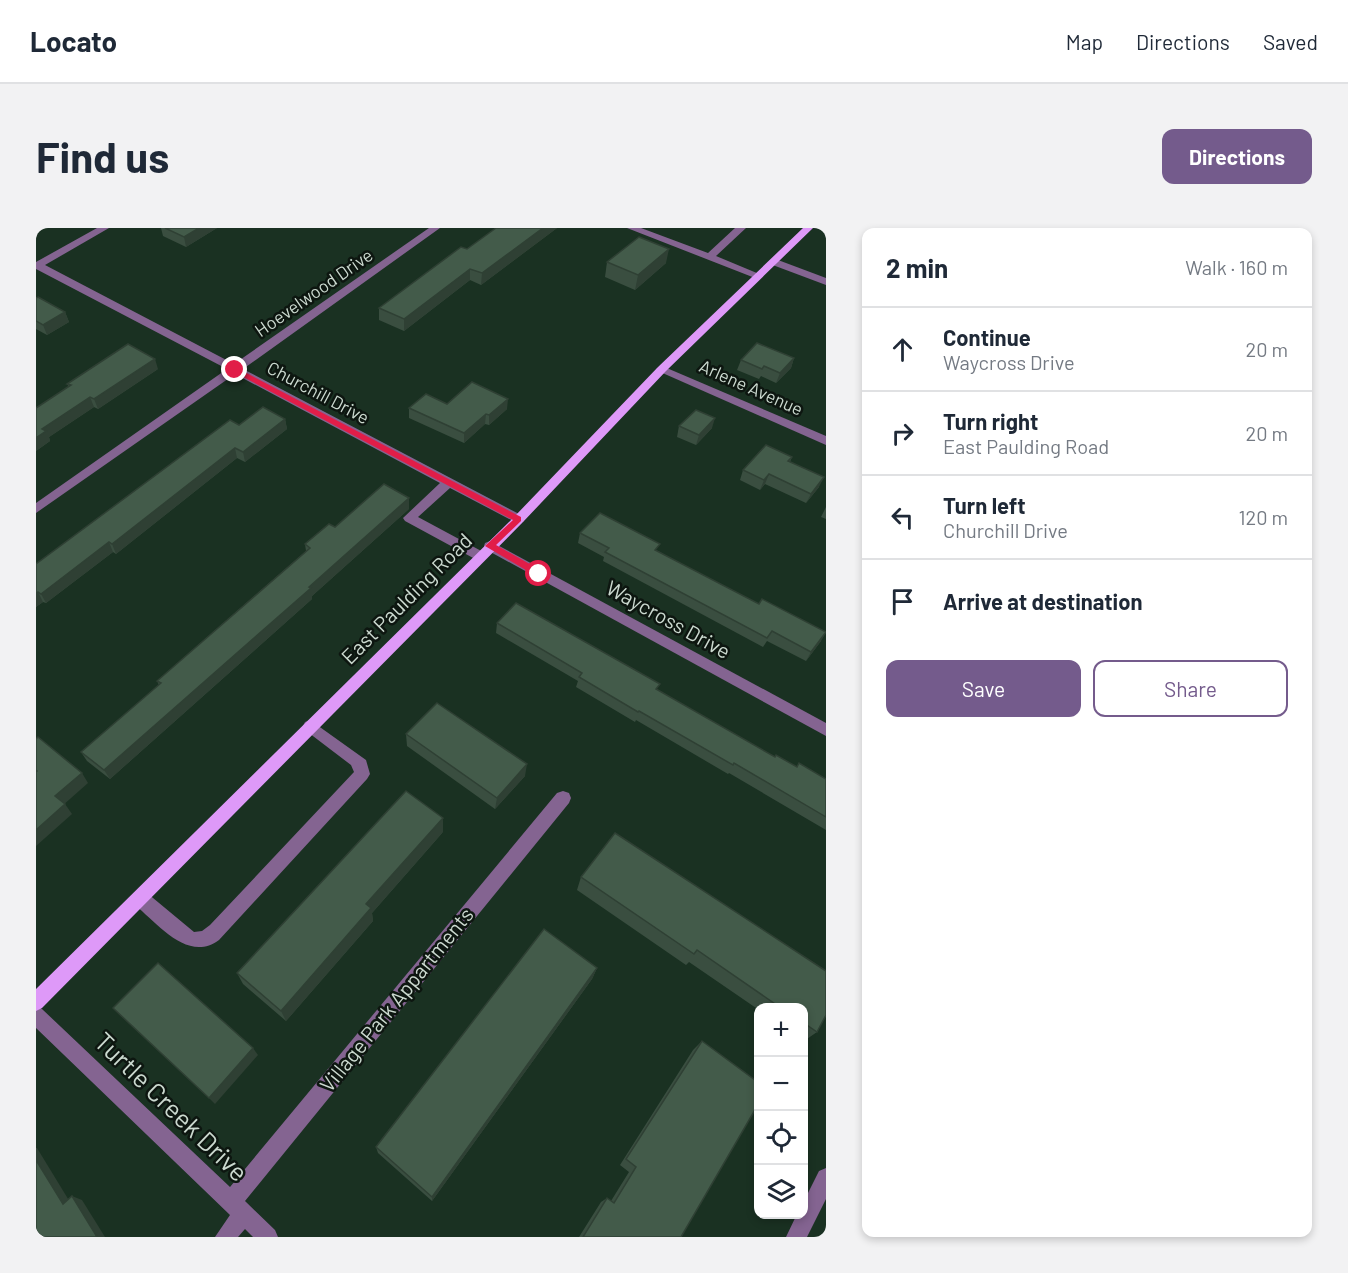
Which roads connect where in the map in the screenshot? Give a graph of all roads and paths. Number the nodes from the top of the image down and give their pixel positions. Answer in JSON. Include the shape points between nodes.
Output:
{"nodes":[{"id":1,"x":104,"y":228,"type":"edge"},
{"id":2,"x":435,"y":228,"type":"edge"},
{"id":3,"x":632,"y":228,"type":"edge"},
{"id":4,"x":741,"y":228,"type":"edge"},
{"id":5,"x":808,"y":228,"type":"edge"},
{"id":6,"x":710,"y":257,"type":"junction"},
{"id":7,"x":774,"y":262,"type":"junction"},
{"id":8,"x":37,"y":265,"type":"edge"},
{"id":9,"x":759,"y":276,"type":"junction"},
{"id":10,"x":826,"y":282,"type":"edge"},
{"id":11,"x":662,"y":369,"type":"junction"},
{"id":12,"x":235,"y":370,"type":"junction"},
{"id":13,"x":826,"y":441,"type":"edge"},
{"id":14,"x":448,"y":482,"type":"junction"},
{"id":15,"x":36,"y":509,"type":"edge"},
{"id":16,"x":519,"y":519,"type":"junction"},
{"id":17,"x":485,"y":551,"type":"junction"},
{"id":18,"x":310,"y":726,"type":"junction"},
{"id":19,"x":826,"y":730,"type":"edge"},
{"id":20,"x":563,"y":798,"type":"dead end"},
{"id":21,"x":141,"y":899,"type":"junction"},
{"id":22,"x":36,"y":1002,"type":"edge"},
{"id":23,"x":36,"y":1016,"type":"edge"},
{"id":24,"x":826,"y":1178,"type":"edge"},
{"id":25,"x":238,"y":1208,"type":"junction"},
{"id":26,"x":225,"y":1237,"type":"edge"},
{"id":27,"x":268,"y":1237,"type":"edge"},
{"id":28,"x":796,"y":1237,"type":"edge"}],
"edges":[{"from":1,"to":8,"type":"street"},
{"from":2,"to":12,"type":"street","name":"Hoevelwood Drive"},
{"from":3,"to":6,"type":"street"},
{"from":4,"to":6,"type":"street"},
{"from":5,"to":7,"type":"main road","name":"East Paulding Road"},
{"from":6,"to":9,"type":"street"},
{"from":7,"to":9,"type":"main road","name":"East Paulding Road"},
{"from":7,"to":10,"type":"street"},
{"from":8,"to":12,"type":"street","name":"Churchill Drive"},
{"from":9,"to":11,"type":"main road","name":"East Paulding Road"},
{"from":11,"to":13,"type":"street","name":"Arlene Avenue"},
{"from":11,"to":16,"type":"main road","name":"East Paulding Road"},
{"from":12,"to":14,"type":"street","name":"Churchill Drive"},
{"from":12,"to":15,"type":"street","name":"Hoevelwood Drive"},
{"from":14,"to":16,"type":"street","name":"Churchill Drive"},
{"from":14,"to":17,"type":"street","name":"Waycross Drive","via":[[409,518]]},
{"from":16,"to":17,"type":"main road","name":"East Paulding Road"},
{"from":17,"to":18,"type":"main road","name":"East Paulding Road"},
{"from":17,"to":19,"type":"street","name":"Waycross Drive"},
{"from":18,"to":21,"type":"main road","name":"East Paulding Road"},
{"from":18,"to":21,"type":"street","via":[[356,760],[362,774],[216,931],[198,941],[190,939]]},
{"from":20,"to":25,"type":"street","name":"Village Park Appartments"},
{"from":21,"to":22,"type":"main road","name":"East Paulding Road"},
{"from":23,"to":25,"type":"street","name":"Turtle Creek Drive"},
{"from":24,"to":28,"type":"street"},
{"from":25,"to":26,"type":"street","name":"Village Park Appartments"},
{"from":25,"to":27,"type":"street","name":"Turtle Creek Drive"}]}
